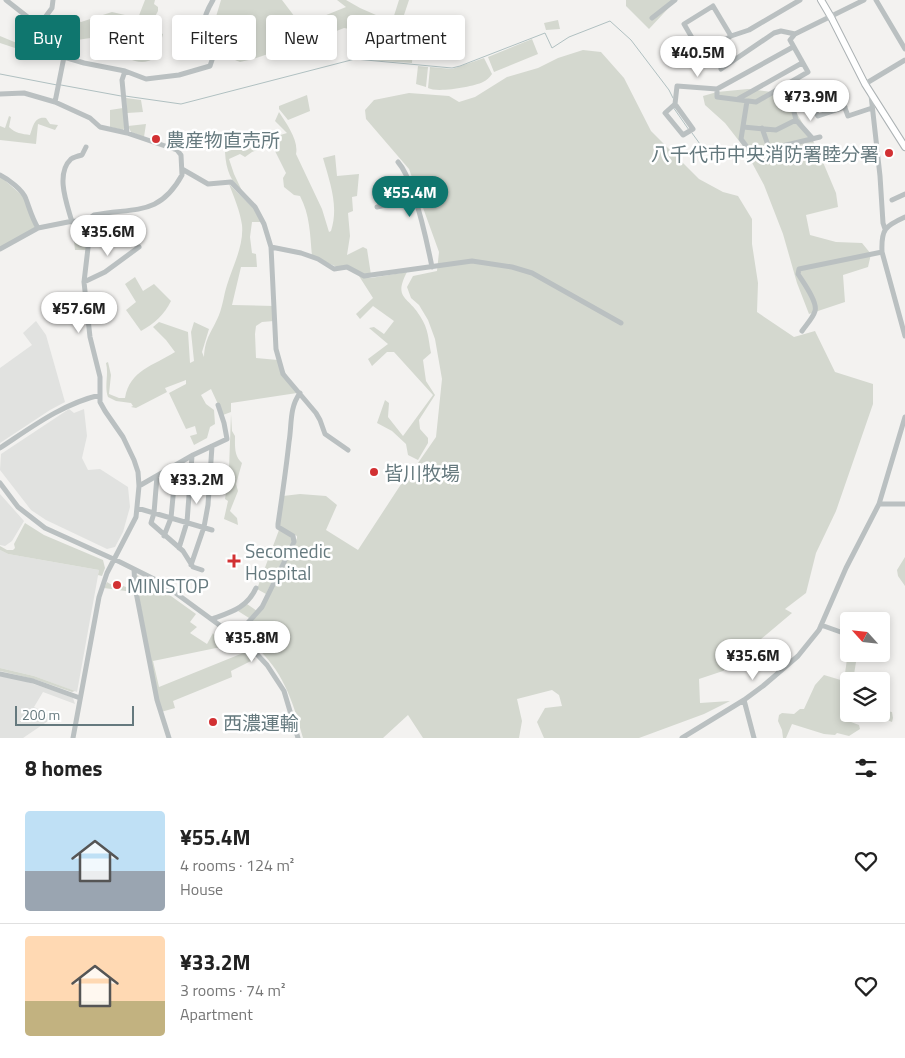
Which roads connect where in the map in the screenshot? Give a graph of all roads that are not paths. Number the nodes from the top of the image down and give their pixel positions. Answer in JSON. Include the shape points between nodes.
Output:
{"nodes":[{"id":1,"x":6,"y":0,"type":"edge"},
{"id":2,"x":53,"y":0,"type":"edge"},
{"id":3,"x":212,"y":0,"type":"edge"},
{"id":4,"x":675,"y":0,"type":"edge"},
{"id":5,"x":800,"y":0,"type":"edge"},
{"id":6,"x":821,"y":0,"type":"edge"},
{"id":7,"x":864,"y":0,"type":"edge"},
{"id":8,"x":876,"y":0,"type":"edge"},
{"id":9,"x":25,"y":15,"type":"edge"},
{"id":10,"x":47,"y":15,"type":"edge"},
{"id":11,"x":831,"y":17,"type":"junction"},
{"id":12,"x":652,"y":18,"type":"dead end"},
{"id":13,"x":798,"y":33,"type":"junction"},
{"id":14,"x":731,"y":36,"type":"junction"},
{"id":15,"x":793,"y":47,"type":"junction"},
{"id":16,"x":905,"y":49,"type":"edge"},
{"id":17,"x":63,"y":60,"type":"edge"},
{"id":18,"x":74,"y":60,"type":"edge"},
{"id":19,"x":905,"y":60,"type":"edge"},
{"id":20,"x":802,"y":63,"type":"junction"},
{"id":21,"x":720,"y":69,"type":"dead end"},
{"id":22,"x":125,"y":71,"type":"junction"},
{"id":23,"x":796,"y":79,"type":"junction"},
{"id":24,"x":865,"y":84,"type":"junction"},
{"id":25,"x":718,"y":89,"type":"junction"},
{"id":26,"x":0,"y":94,"type":"edge"},
{"id":27,"x":871,"y":94,"type":"junction"},
{"id":28,"x":807,"y":97,"type":"junction"},
{"id":29,"x":738,"y":99,"type":"junction"},
{"id":30,"x":747,"y":100,"type":"junction"},
{"id":31,"x":55,"y":102,"type":"junction"},
{"id":32,"x":675,"y":104,"type":"junction"},
{"id":33,"x":846,"y":107,"type":"junction"},
{"id":34,"x":872,"y":108,"type":"junction"},
{"id":35,"x":794,"y":112,"type":"dead end"},
{"id":36,"x":796,"y":120,"type":"junction"},
{"id":37,"x":743,"y":127,"type":"junction"},
{"id":38,"x":762,"y":128,"type":"junction"},
{"id":39,"x":127,"y":133,"type":"junction"},
{"id":40,"x":820,"y":137,"type":"dead end"},
{"id":41,"x":902,"y":138,"type":"edge"},
{"id":42,"x":813,"y":139,"type":"junction"},
{"id":43,"x":86,"y":147,"type":"dead end"},
{"id":44,"x":905,"y":147,"type":"edge"},
{"id":45,"x":770,"y":151,"type":"junction"},
{"id":46,"x":398,"y":162,"type":"dead end"},
{"id":47,"x":182,"y":169,"type":"junction"},
{"id":48,"x":0,"y":175,"type":"edge"},
{"id":49,"x":905,"y":194,"type":"edge"},
{"id":50,"x":414,"y":198,"type":"junction"},
{"id":51,"x":892,"y":200,"type":"dead end"},
{"id":52,"x":377,"y":207,"type":"dead end"},
{"id":53,"x":905,"y":217,"type":"edge"},
{"id":54,"x":72,"y":222,"type":"junction"},
{"id":55,"x":88,"y":223,"type":"junction"},
{"id":56,"x":38,"y":228,"type":"junction"},
{"id":57,"x":885,"y":229,"type":"junction"},
{"id":58,"x":139,"y":246,"type":"dead end"},
{"id":59,"x":271,"y":247,"type":"junction"},
{"id":60,"x":0,"y":249,"type":"edge"},
{"id":61,"x":882,"y":252,"type":"junction"},
{"id":62,"x":432,"y":267,"type":"junction"},
{"id":63,"x":84,"y":282,"type":"junction"},
{"id":64,"x":621,"y":323,"type":"dead end"},
{"id":65,"x":802,"y":332,"type":"dead end"},
{"id":66,"x":905,"y":336,"type":"edge"},
{"id":67,"x":300,"y":393,"type":"junction"},
{"id":68,"x":100,"y":395,"type":"junction"},
{"id":69,"x":218,"y":405,"type":"dead end"},
{"id":70,"x":905,"y":417,"type":"edge"},
{"id":71,"x":212,"y":446,"type":"junction"},
{"id":72,"x":0,"y":448,"type":"edge"},
{"id":73,"x":348,"y":450,"type":"dead end"},
{"id":74,"x":192,"y":456,"type":"junction"},
{"id":75,"x":176,"y":465,"type":"junction"},
{"id":76,"x":157,"y":476,"type":"junction"},
{"id":77,"x":0,"y":483,"type":"edge"},
{"id":78,"x":139,"y":486,"type":"junction"},
{"id":79,"x":878,"y":504,"type":"junction"},
{"id":80,"x":905,"y":504,"type":"edge"},
{"id":81,"x":137,"y":508,"type":"junction"},
{"id":82,"x":154,"y":512,"type":"junction"},
{"id":83,"x":171,"y":518,"type":"junction"},
{"id":84,"x":187,"y":522,"type":"junction"},
{"id":85,"x":204,"y":527,"type":"junction"},
{"id":86,"x":212,"y":530,"type":"dead end"},
{"id":87,"x":164,"y":536,"type":"junction"},
{"id":88,"x":179,"y":548,"type":"junction"},
{"id":89,"x":114,"y":559,"type":"junction"},
{"id":90,"x":191,"y":565,"type":"junction"},
{"id":91,"x":134,"y":569,"type":"junction"},
{"id":92,"x":202,"y":570,"type":"dead end"},
{"id":93,"x":256,"y":588,"type":"dead end"},
{"id":94,"x":212,"y":619,"type":"junction"},
{"id":95,"x":822,"y":625,"type":"junction"},
{"id":96,"x":840,"y":632,"type":"edge"},
{"id":97,"x":236,"y":636,"type":"junction"},
{"id":98,"x":0,"y":674,"type":"edge"},
{"id":99,"x":80,"y":698,"type":"junction"},
{"id":100,"x":744,"y":700,"type":"junction"},
{"id":101,"x":73,"y":738,"type":"edge"},
{"id":102,"x":169,"y":738,"type":"edge"},
{"id":103,"x":298,"y":738,"type":"edge"},
{"id":104,"x":682,"y":738,"type":"edge"},
{"id":105,"x":754,"y":738,"type":"edge"}],
"edges":[{"from":1,"to":9,"type":"street"},
{"from":2,"to":10,"type":"street"},
{"from":3,"to":22,"type":"street","via":[[203,24],[213,57],[210,66],[166,78],[146,79]]},
{"from":4,"to":12,"type":"street"},
{"from":5,"to":14,"type":"street","via":[[749,30]]},
{"from":6,"to":11,"type":"main road"},
{"from":7,"to":11,"type":"street"},
{"from":8,"to":16,"type":"street"},
{"from":11,"to":13,"type":"street"},
{"from":11,"to":24,"type":"main road"},
{"from":13,"to":15,"type":"street","via":[[790,40]]},
{"from":13,"to":21,"type":"street","via":[[774,33]]},
{"from":14,"to":14,"type":"street","via":[[702,55],[684,24],[713,6]]},
{"from":15,"to":20,"type":"street"},
{"from":15,"to":25,"type":"street"},
{"from":17,"to":31,"type":"street"},
{"from":18,"to":22,"type":"street"},
{"from":19,"to":24,"type":"street"},
{"from":20,"to":23,"type":"street","via":[[808,72]]},
{"from":20,"to":29,"type":"street"},
{"from":22,"to":39,"type":"street","via":[[122,80]]},
{"from":23,"to":28,"type":"street"},
{"from":23,"to":30,"type":"street","via":[[756,102]]},
{"from":24,"to":27,"type":"main road"},
{"from":25,"to":29,"type":"street","via":[[717,96]]},
{"from":25,"to":32,"type":"street","via":[[677,86]]},
{"from":26,"to":31,"type":"street","via":[[24,94]]},
{"from":27,"to":34,"type":"street"},
{"from":27,"to":41,"type":"main road"},
{"from":28,"to":33,"type":"street","via":[[818,116]]},
{"from":28,"to":33,"type":"street","via":[[837,87]]},
{"from":29,"to":30,"type":"street"},
{"from":30,"to":37,"type":"street"},
{"from":31,"to":39,"type":"street","via":[[90,118],[100,127]]},
{"from":32,"to":32,"type":"street","via":[[692,129],[683,135],[665,114]]},
{"from":33,"to":34,"type":"street","via":[[848,116]]},
{"from":34,"to":57,"type":"street"},
{"from":35,"to":36,"type":"street"},
{"from":36,"to":38,"type":"street","via":[[776,130]]},
{"from":36,"to":42,"type":"street"},
{"from":37,"to":38,"type":"street"},
{"from":37,"to":45,"type":"street","via":[[741,140],[755,158]]},
{"from":38,"to":45,"type":"street"},
{"from":39,"to":47,"type":"street","via":[[176,150],[181,155]]},
{"from":40,"to":42,"type":"street"},
{"from":41,"to":44,"type":"main road"},
{"from":42,"to":45,"type":"street"},
{"from":43,"to":54,"type":"street","via":[[82,156],[68,162],[62,184]]},
{"from":46,"to":50,"type":"street","via":[[404,169]]},
{"from":47,"to":55,"type":"street","via":[[180,180],[163,200],[129,212],[94,215]]},
{"from":47,"to":59,"type":"street","via":[[208,184],[231,182],[255,207]]},
{"from":48,"to":56,"type":"street","via":[[26,197],[31,217]]},
{"from":49,"to":51,"type":"street"},
{"from":50,"to":52,"type":"street"},
{"from":50,"to":62,"type":"street"},
{"from":53,"to":57,"type":"street"},
{"from":54,"to":55,"type":"street"},
{"from":54,"to":56,"type":"street"},
{"from":55,"to":63,"type":"street"},
{"from":56,"to":60,"type":"street"},
{"from":57,"to":61,"type":"street"},
{"from":58,"to":63,"type":"street","via":[[105,272]]},
{"from":59,"to":62,"type":"street","via":[[310,256],[334,268],[348,267],[364,276]]},
{"from":59,"to":67,"type":"street","via":[[276,349],[283,374]]},
{"from":61,"to":65,"type":"street","via":[[799,269],[798,274],[816,308]]},
{"from":61,"to":66,"type":"street"},
{"from":62,"to":64,"type":"street","via":[[472,261],[521,269]]},
{"from":63,"to":68,"type":"street","via":[[90,337],[100,377]]},
{"from":67,"to":73,"type":"street","via":[[320,420],[325,434]]},
{"from":67,"to":97,"type":"street","via":[[291,414],[278,524],[278,528],[293,536],[294,542],[262,607]]},
{"from":68,"to":72,"type":"street","via":[[63,408]]},
{"from":68,"to":78,"type":"street","via":[[102,406],[134,460]]},
{"from":69,"to":71,"type":"street","via":[[227,439]]},
{"from":70,"to":79,"type":"street"},
{"from":71,"to":74,"type":"street"},
{"from":71,"to":85,"type":"street"},
{"from":74,"to":75,"type":"street"},
{"from":74,"to":84,"type":"street"},
{"from":75,"to":76,"type":"street"},
{"from":75,"to":83,"type":"street"},
{"from":76,"to":78,"type":"street"},
{"from":76,"to":82,"type":"street"},
{"from":77,"to":89,"type":"street","via":[[18,507],[44,528]]},
{"from":78,"to":81,"type":"street"},
{"from":79,"to":80,"type":"street"},
{"from":79,"to":95,"type":"street"},
{"from":81,"to":82,"type":"street"},
{"from":81,"to":89,"type":"street","via":[[136,517]]},
{"from":82,"to":83,"type":"street"},
{"from":82,"to":87,"type":"street","via":[[151,523]]},
{"from":83,"to":84,"type":"street"},
{"from":83,"to":87,"type":"street"},
{"from":84,"to":85,"type":"street"},
{"from":84,"to":88,"type":"street"},
{"from":85,"to":86,"type":"street"},
{"from":85,"to":90,"type":"street"},
{"from":87,"to":88,"type":"street"},
{"from":88,"to":90,"type":"street"},
{"from":89,"to":91,"type":"street"},
{"from":89,"to":99,"type":"street","via":[[99,597]]},
{"from":90,"to":92,"type":"street"},
{"from":91,"to":94,"type":"street","via":[[162,583]]},
{"from":91,"to":102,"type":"street","via":[[157,700]]},
{"from":93,"to":94,"type":"street","via":[[248,602]]},
{"from":94,"to":97,"type":"street"},
{"from":95,"to":96,"type":"street"},
{"from":95,"to":100,"type":"street","via":[[798,656]]},
{"from":97,"to":103,"type":"street","via":[[263,659],[272,672],[287,699]]},
{"from":98,"to":99,"type":"street","via":[[33,681]]},
{"from":99,"to":101,"type":"street"},
{"from":100,"to":104,"type":"street"},
{"from":100,"to":105,"type":"street"}]}
